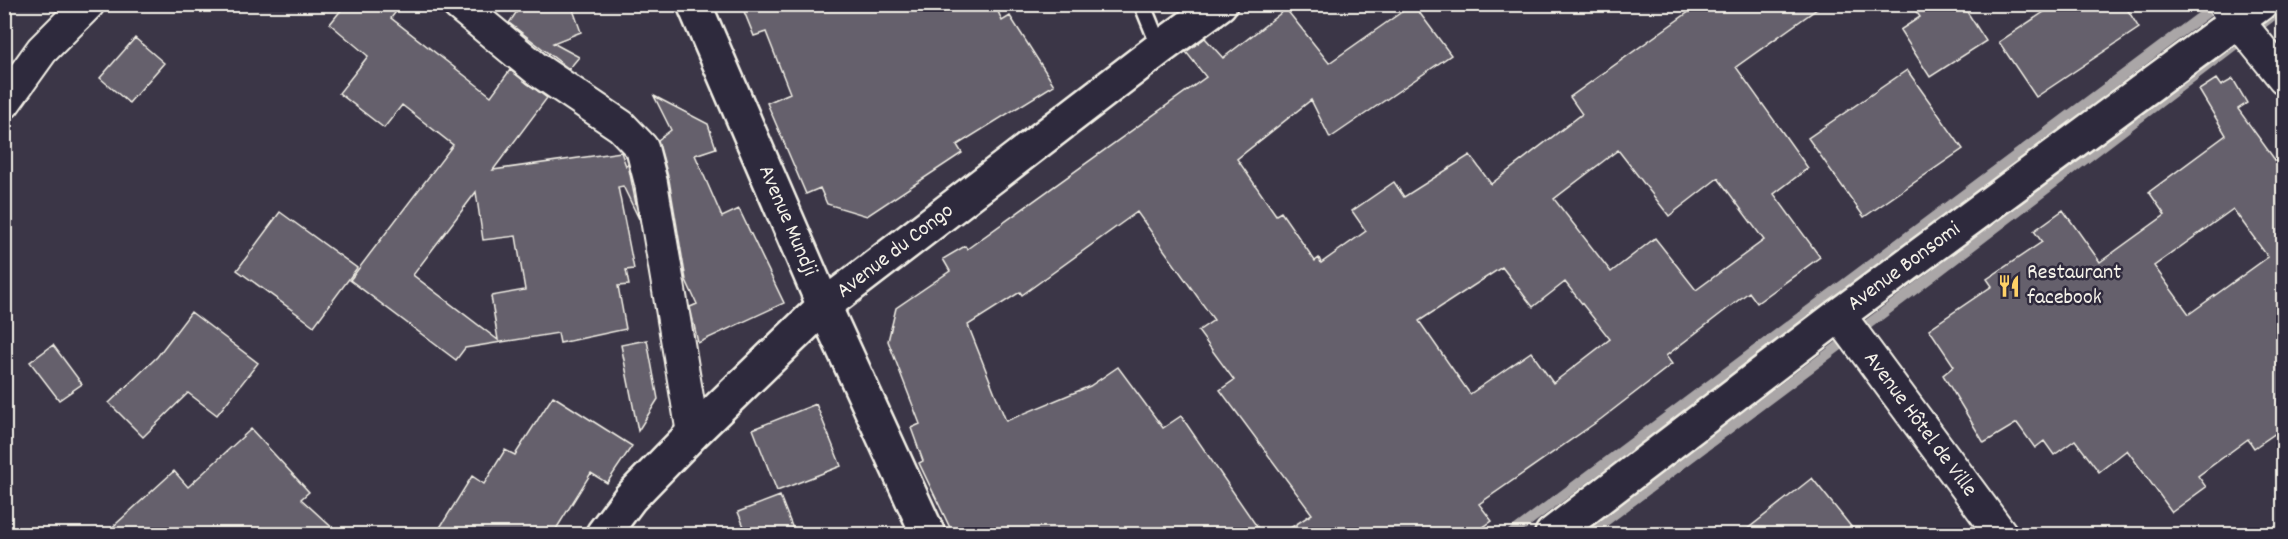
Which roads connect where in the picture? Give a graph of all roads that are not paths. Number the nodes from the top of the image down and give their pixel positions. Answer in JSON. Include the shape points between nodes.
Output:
{"nodes":[{"id":1,"x":88,"y":4,"type":"edge"},
{"id":2,"x":458,"y":4,"type":"edge"},
{"id":3,"x":694,"y":4,"type":"edge"},
{"id":4,"x":1142,"y":4,"type":"edge"},
{"id":5,"x":1220,"y":4,"type":"edge"},
{"id":6,"x":2240,"y":10,"type":"edge"},
{"id":7,"x":1160,"y":48,"type":"junction"},
{"id":8,"x":2283,"y":78,"type":"edge"},
{"id":9,"x":4,"y":103,"type":"edge"},
{"id":10,"x":824,"y":306,"type":"junction"},
{"id":11,"x":1839,"y":315,"type":"junction"},
{"id":12,"x":693,"y":433,"type":"junction"},
{"id":13,"x":603,"y":534,"type":"edge"},
{"id":14,"x":928,"y":534,"type":"edge"},
{"id":15,"x":1552,"y":534,"type":"edge"},
{"id":16,"x":2001,"y":534,"type":"edge"}],
"edges":[{"from":1,"to":9,"type":"street","via":[[42,50]]},
{"from":2,"to":12,"type":"street","via":[[538,70],[621,126],[642,148]]},
{"from":3,"to":10,"type":"street","name":"Avenue Mundji"},
{"from":4,"to":7,"type":"lane"},
{"from":5,"to":7,"type":"street","name":"Avenue du Congo"},
{"from":6,"to":8,"type":"street"},
{"from":6,"to":11,"type":"street","name":"Avenue Bonsomi"},
{"from":7,"to":10,"type":"street","name":"Avenue du Congo"},
{"from":10,"to":12,"type":"street","name":"Avenue du Congo"},
{"from":10,"to":14,"type":"street","name":"Avenue Mundji"},
{"from":11,"to":15,"type":"street","name":"Avenue Bonsomi"},
{"from":11,"to":16,"type":"street","name":"Avenue Hôtel de Ville"},
{"from":12,"to":13,"type":"street","name":"Avenue du Congo","via":[[630,498]]}]}
